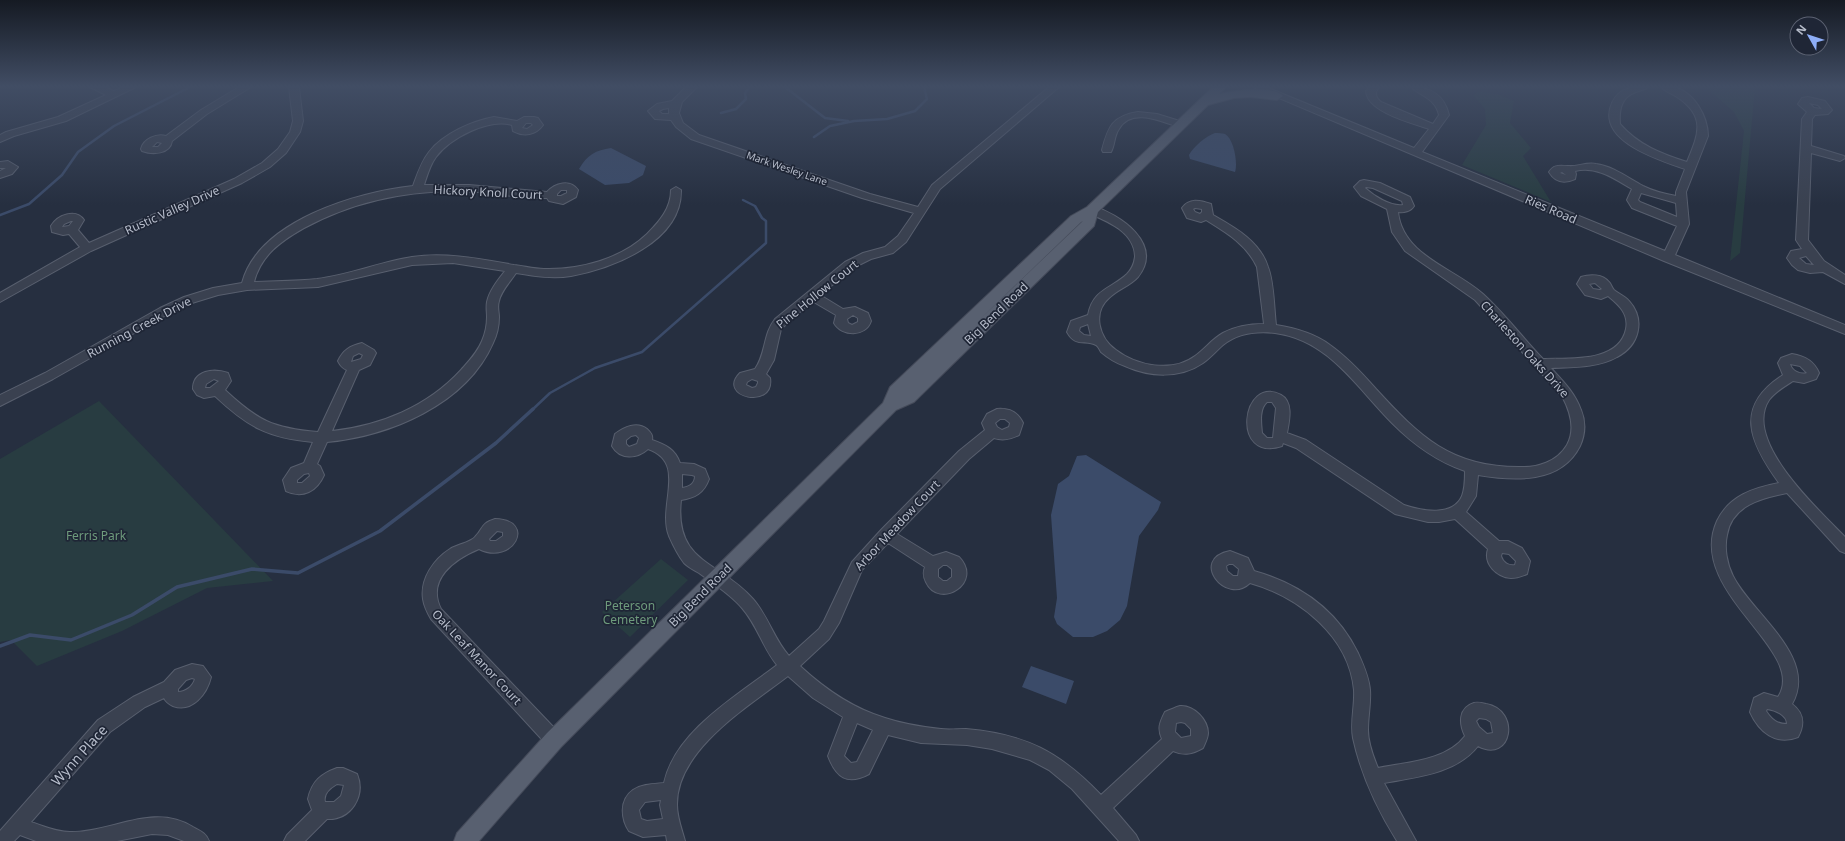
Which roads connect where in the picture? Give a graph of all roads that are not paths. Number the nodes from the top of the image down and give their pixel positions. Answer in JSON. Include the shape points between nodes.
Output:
{"nodes":[{"id":1,"x":37,"y":126,"type":"edge"},
{"id":2,"x":185,"y":126,"type":"edge"},
{"id":3,"x":297,"y":126,"type":"edge"},
{"id":4,"x":477,"y":126,"type":"edge"},
{"id":5,"x":682,"y":126,"type":"edge"},
{"id":6,"x":1009,"y":126,"type":"edge"},
{"id":7,"x":1115,"y":126,"type":"edge"},
{"id":8,"x":1181,"y":126,"type":"edge"},
{"id":9,"x":1350,"y":126,"type":"edge"},
{"id":10,"x":1431,"y":126,"type":"edge"},
{"id":11,"x":1616,"y":126,"type":"edge"},
{"id":12,"x":1702,"y":126,"type":"edge"},
{"id":13,"x":1807,"y":126,"type":"edge"},
{"id":14,"x":1435,"y":128,"type":"joint"},
{"id":15,"x":1,"y":138,"type":"edge"},
{"id":16,"x":167,"y":140,"type":"dead end"},
{"id":17,"x":1805,"y":148,"type":"junction"},
{"id":18,"x":1107,"y":150,"type":"dead end"},
{"id":19,"x":1416,"y":153,"type":"junction"},
{"id":20,"x":1843,"y":158,"type":"edge"},
{"id":21,"x":0,"y":165,"type":"edge"},
{"id":22,"x":1690,"y":167,"type":"junction"},
{"id":23,"x":1567,"y":170,"type":"dead end"},
{"id":24,"x":0,"y":175,"type":"edge"},
{"id":25,"x":1638,"y":187,"type":"junction"},
{"id":26,"x":417,"y":189,"type":"junction"},
{"id":27,"x":676,"y":190,"type":"dead end"},
{"id":28,"x":551,"y":195,"type":"dead end"},
{"id":29,"x":1682,"y":201,"type":"junction"},
{"id":30,"x":1393,"y":207,"type":"dead end"},
{"id":31,"x":1092,"y":210,"type":"junction"},
{"id":32,"x":920,"y":211,"type":"junction"},
{"id":33,"x":1206,"y":216,"type":"dead end"},
{"id":34,"x":1683,"y":224,"type":"junction"},
{"id":35,"x":71,"y":229,"type":"dead end"},
{"id":36,"x":87,"y":248,"type":"junction"},
{"id":37,"x":1808,"y":252,"type":"junction"},
{"id":38,"x":1668,"y":258,"type":"junction"},
{"id":39,"x":1824,"y":268,"type":"junction"},
{"id":40,"x":512,"y":270,"type":"junction"},
{"id":41,"x":1845,"y":280,"type":"edge"},
{"id":42,"x":247,"y":286,"type":"junction"},
{"id":43,"x":1608,"y":291,"type":"dead end"},
{"id":44,"x":812,"y":296,"type":"junction"},
{"id":45,"x":0,"y":298,"type":"edge"},
{"id":46,"x":843,"y":314,"type":"dead end"},
{"id":47,"x":1093,"y":318,"type":"junction"},
{"id":48,"x":1271,"y":329,"type":"junction"},
{"id":49,"x":1845,"y":330,"type":"edge"},
{"id":50,"x":1100,"y":341,"type":"junction"},
{"id":51,"x":1540,"y":364,"type":"junction"},
{"id":52,"x":354,"y":367,"type":"dead end"},
{"id":53,"x":758,"y":374,"type":"dead end"},
{"id":54,"x":1792,"y":375,"type":"dead end"},
{"id":55,"x":217,"y":390,"type":"dead end"},
{"id":56,"x":0,"y":401,"type":"edge"},
{"id":57,"x":992,"y":432,"type":"dead end"},
{"id":58,"x":1280,"y":436,"type":"dead end"},
{"id":59,"x":323,"y":437,"type":"junction"},
{"id":60,"x":645,"y":443,"type":"dead end"},
{"id":61,"x":308,"y":468,"type":"dead end"},
{"id":62,"x":1472,"y":468,"type":"junction"},
{"id":63,"x":676,"y":469,"type":"junction"},
{"id":64,"x":1790,"y":487,"type":"junction"},
{"id":65,"x":675,"y":495,"type":"junction"},
{"id":66,"x":1456,"y":511,"type":"junction"},
{"id":67,"x":886,"y":534,"type":"junction"},
{"id":68,"x":482,"y":541,"type":"dead end"},
{"id":69,"x":1845,"y":547,"type":"edge"},
{"id":70,"x":1496,"y":548,"type":"dead end"},
{"id":71,"x":933,"y":564,"type":"dead end"},
{"id":72,"x":1247,"y":576,"type":"dead end"},
{"id":73,"x":717,"y":578,"type":"junction"},
{"id":74,"x":788,"y":666,"type":"junction"},
{"id":75,"x":170,"y":687,"type":"dead end"},
{"id":76,"x":1782,"y":705,"type":"dead end"},
{"id":77,"x":852,"y":715,"type":"junction"},
{"id":78,"x":884,"y":726,"type":"junction"},
{"id":79,"x":1476,"y":736,"type":"dead end"},
{"id":80,"x":554,"y":740,"type":"junction"},
{"id":81,"x":1172,"y":741,"type":"dead end"},
{"id":82,"x":1373,"y":777,"type":"junction"},
{"id":83,"x":669,"y":791,"type":"junction"},
{"id":84,"x":1101,"y":807,"type":"junction"},
{"id":85,"x":324,"y":810,"type":"dead end"},
{"id":86,"x":17,"y":825,"type":"junction"},
{"id":87,"x":673,"y":833,"type":"edge"},
{"id":88,"x":3,"y":841,"type":"edge"},
{"id":89,"x":200,"y":841,"type":"edge"},
{"id":90,"x":293,"y":841,"type":"edge"},
{"id":91,"x":465,"y":841,"type":"edge"},
{"id":92,"x":1130,"y":841,"type":"edge"},
{"id":93,"x":1407,"y":841,"type":"edge"}],
"edges":[{"from":1,"to":15,"type":"street"},
{"from":2,"to":16,"type":"street"},
{"from":3,"to":36,"type":"street","name":"Rustic Valley Drive","via":[[285,147],[266,165],[238,181]]},
{"from":4,"to":26,"type":"street","via":[[449,140],[433,154]]},
{"from":5,"to":32,"type":"street","name":"Mark Wesley Lane","via":[[695,137],[866,196]]},
{"from":6,"to":32,"type":"street","name":"Pine Hollow Court","via":[[936,187]]},
{"from":7,"to":18,"type":"street"},
{"from":8,"to":31,"type":"main road","name":"Big Bend Road"},
{"from":9,"to":19,"type":"street","name":"Ries Road"},
{"from":10,"to":14,"type":"street"},
{"from":11,"to":22,"type":"street","via":[[1640,148]]},
{"from":12,"to":22,"type":"street","via":[[1703,136]]},
{"from":13,"to":17,"type":"street"},
{"from":14,"to":19,"type":"street"},
{"from":17,"to":20,"type":"street"},
{"from":17,"to":37,"type":"street","via":[[1802,240]]},
{"from":19,"to":38,"type":"street","name":"Ries Road"},
{"from":21,"to":24,"type":"street","via":[[8,164],[13,167]]},
{"from":22,"to":29,"type":"street","via":[[1681,192]]},
{"from":23,"to":25,"type":"street","via":[[1586,166],[1605,169]]},
{"from":25,"to":29,"type":"street"},
{"from":25,"to":34,"type":"street","via":[[1632,200],[1636,205]]},
{"from":26,"to":28,"type":"street","name":"Hickory Knoll Court","via":[[470,188],[538,196]]},
{"from":26,"to":42,"type":"street","name":"Hickory Knoll Court","via":[[394,191],[350,203],[303,224],[265,250],[254,263]]},
{"from":27,"to":40,"type":"street","name":"Running Creek Drive","via":[[676,200],[661,227],[629,253],[606,263],[570,272],[537,273]]},
{"from":29,"to":34,"type":"street"},
{"from":30,"to":51,"type":"street","name":"Charleston Oaks Drive","via":[[1395,230],[1411,250],[1479,297]]},
{"from":31,"to":47,"type":"street","via":[[1124,227],[1136,241],[1140,257],[1140,265],[1135,274],[1105,294],[1098,303]]},
{"from":31,"to":73,"type":"main road","name":"Big Bend Road","via":[[1088,223],[908,398],[890,406]]},
{"from":32,"to":44,"type":"street","name":"Pine Hollow Court","via":[[896,245],[849,266]]},
{"from":33,"to":48,"type":"street","via":[[1236,233],[1260,259]]},
{"from":34,"to":38,"type":"street"},
{"from":35,"to":36,"type":"street"},
{"from":36,"to":45,"type":"street","name":"Rustic Valley Drive"},
{"from":37,"to":39,"type":"street"},
{"from":37,"to":39,"type":"street","via":[[1795,254],[1794,261],[1799,266],[1809,269]]},
{"from":38,"to":49,"type":"street","name":"Ries Road"},
{"from":39,"to":41,"type":"street"},
{"from":40,"to":42,"type":"street","name":"Running Creek Drive","via":[[453,259],[424,260],[389,265],[318,283]]},
{"from":40,"to":59,"type":"street","via":[[493,301],[492,326],[482,353],[452,387],[420,409],[389,425]]},
{"from":42,"to":56,"type":"street","name":"Running Creek Drive","via":[[217,291],[176,305]]},
{"from":43,"to":51,"type":"street","via":[[1630,311],[1633,330],[1626,347],[1618,353],[1594,360]]},
{"from":44,"to":46,"type":"street"},
{"from":44,"to":53,"type":"street","name":"Pine Hollow Court","via":[[774,328],[768,358]]},
{"from":47,"to":50,"type":"street","name":"Charleston Oaks Drive","via":[[1095,332]]},
{"from":47,"to":50,"type":"street","via":[[1075,324],[1072,332],[1081,339]]},
{"from":48,"to":50,"type":"street","name":"Charleston Oaks Drive","via":[[1229,335],[1193,364],[1169,369],[1148,368],[1128,363],[1111,353]]},
{"from":48,"to":62,"type":"street","name":"Charleston Oaks Drive","via":[[1303,335],[1338,356],[1410,434],[1449,460]]},
{"from":51,"to":62,"type":"street","name":"Charleston Oaks Drive","via":[[1575,407],[1578,434],[1572,448],[1563,459],[1536,472],[1515,474]]},
{"from":52,"to":59,"type":"street"},
{"from":54,"to":64,"type":"street","via":[[1768,392],[1763,400],[1758,421],[1760,440]]},
{"from":55,"to":59,"type":"street","via":[[242,413],[264,426],[298,436]]},
{"from":57,"to":67,"type":"street","name":"Arbor Meadow Court","via":[[964,454]]},
{"from":58,"to":66,"type":"street","via":[[1301,444],[1400,510],[1430,518]]},
{"from":59,"to":61,"type":"street"},
{"from":60,"to":63,"type":"street","via":[[667,452]]},
{"from":62,"to":66,"type":"street","via":[[1469,498]]},
{"from":63,"to":65,"type":"street"},
{"from":63,"to":65,"type":"street","via":[[698,471],[702,478],[701,484],[693,491]]},
{"from":64,"to":69,"type":"street"},
{"from":64,"to":76,"type":"street","via":[[1747,498],[1728,514],[1719,533],[1721,560],[1733,590],[1782,654],[1788,671],[1790,690]]},
{"from":65,"to":73,"type":"street","via":[[673,522],[676,535],[690,559]]},
{"from":66,"to":70,"type":"street"},
{"from":67,"to":71,"type":"street"},
{"from":67,"to":74,"type":"street","name":"Arbor Meadow Court","via":[[857,566],[824,633]]},
{"from":68,"to":80,"type":"street","name":"Oak Leaf Manor Court","via":[[452,555],[441,566],[433,577],[429,592],[430,604],[436,614]]},
{"from":72,"to":82,"type":"street","via":[[1263,579],[1297,595],[1326,617],[1349,648],[1361,686],[1360,730]]},
{"from":73,"to":74,"type":"street","via":[[746,603]]},
{"from":73,"to":80,"type":"main road","name":"Big Bend Road"},
{"from":74,"to":77,"type":"street","via":[[812,688]]},
{"from":74,"to":83,"type":"street","name":"Arbor Meadow Court","via":[[705,731],[683,758]]},
{"from":75,"to":86,"type":"street","name":"Wynn Place","via":[[139,702],[104,726]]},
{"from":77,"to":78,"type":"street"},
{"from":77,"to":78,"type":"street","via":[[836,756],[840,767],[848,772],[863,768]]},
{"from":78,"to":84,"type":"street","via":[[941,737],[970,737],[1028,752],[1053,763]]},
{"from":79,"to":82,"type":"street","via":[[1465,750],[1439,764]]},
{"from":80,"to":91,"type":"main road","name":"Big Bend Road"},
{"from":81,"to":84,"type":"street"},
{"from":82,"to":93,"type":"street"},
{"from":83,"to":87,"type":"street"},
{"from":83,"to":87,"type":"street","via":[[643,794],[633,803],[630,812],[638,827]]},
{"from":84,"to":92,"type":"street"},
{"from":85,"to":90,"type":"street"},
{"from":86,"to":88,"type":"street","name":"Wynn Place"},
{"from":86,"to":89,"type":"street","via":[[71,841],[150,826],[180,830]]}]}
